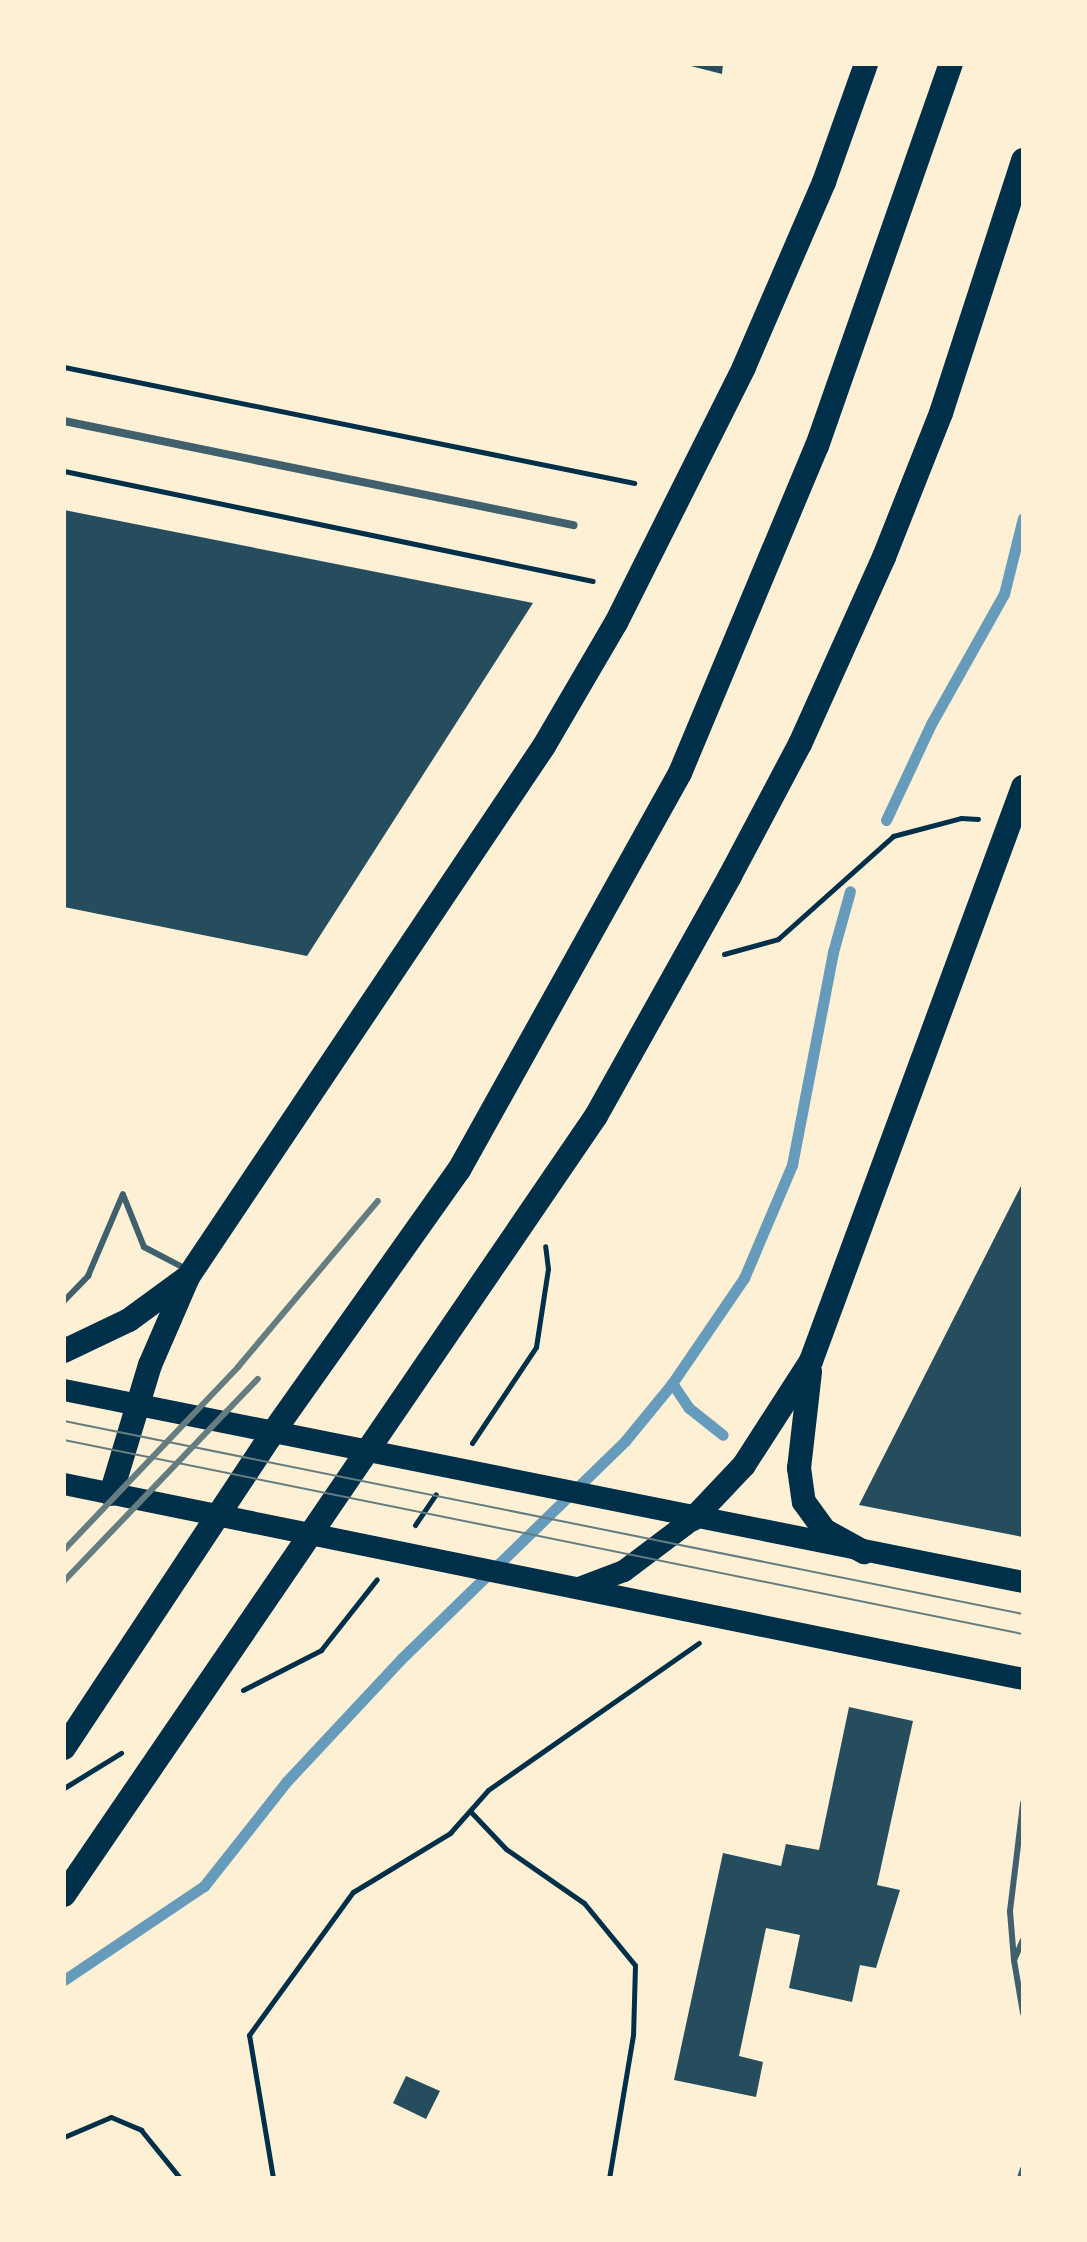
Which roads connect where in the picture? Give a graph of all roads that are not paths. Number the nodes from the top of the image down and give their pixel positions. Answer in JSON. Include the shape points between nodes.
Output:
{"nodes":[{"id":1,"x":866,"y":64,"type":"edge"},
{"id":2,"x":951,"y":64,"type":"edge"},
{"id":3,"x":1023,"y":160,"type":"edge"},
{"id":4,"x":64,"y":421,"type":"edge"},
{"id":5,"x":573,"y":525,"type":"dead end"},
{"id":6,"x":1023,"y":787,"type":"edge"},
{"id":7,"x":190,"y":1275,"type":"junction"},
{"id":8,"x":64,"y":1301,"type":"edge"},
{"id":9,"x":64,"y":1351,"type":"edge"},
{"id":10,"x":811,"y":1361,"type":"junction"},
{"id":11,"x":64,"y":1390,"type":"edge"},
{"id":12,"x":137,"y":1405,"type":"junction"},
{"id":13,"x":64,"y":1484,"type":"edge"},
{"id":14,"x":111,"y":1494,"type":"junction"},
{"id":15,"x":693,"y":1519,"type":"junction"},
{"id":16,"x":864,"y":1552,"type":"junction"},
{"id":17,"x":1023,"y":1582,"type":"edge"},
{"id":18,"x":576,"y":1589,"type":"junction"},
{"id":19,"x":1023,"y":1679,"type":"edge"},
{"id":20,"x":64,"y":1748,"type":"edge"},
{"id":21,"x":1023,"y":1803,"type":"edge"},
{"id":22,"x":64,"y":1895,"type":"edge"},
{"id":23,"x":1023,"y":1940,"type":"edge"},
{"id":24,"x":1014,"y":1960,"type":"junction"},
{"id":25,"x":1023,"y":2013,"type":"edge"},
{"id":26,"x":1023,"y":2169,"type":"edge"},
{"id":27,"x":1020,"y":2178,"type":"edge"}],
"edges":[{"from":1,"to":7,"type":"highway","via":[[824,182],[744,367],[616,623],[544,746]]},
{"from":2,"to":20,"type":"highway","via":[[817,446],[680,773],[459,1170],[269,1438]]},
{"from":3,"to":22,"type":"highway","via":[[941,413],[884,557],[800,744],[730,876],[596,1116]]},
{"from":4,"to":5,"type":"street"},
{"from":6,"to":10,"type":"highway"},
{"from":7,"to":8,"type":"lane","via":[[144,1247],[134,1233],[123,1194],[96,1262]]},
{"from":7,"to":9,"type":"highway","via":[[129,1320]]},
{"from":7,"to":12,"type":"highway"},
{"from":10,"to":15,"type":"highway","via":[[769,1431]]},
{"from":10,"to":16,"type":"highway","via":[[801,1490],[810,1513],[832,1537]]},
{"from":11,"to":12,"type":"highway"},
{"from":12,"to":14,"type":"highway"},
{"from":12,"to":15,"type":"highway"},
{"from":13,"to":14,"type":"highway"},
{"from":14,"to":18,"type":"highway"},
{"from":15,"to":16,"type":"highway"},
{"from":15,"to":18,"type":"highway","via":[[624,1571]]},
{"from":16,"to":17,"type":"highway"},
{"from":18,"to":19,"type":"highway"},
{"from":21,"to":24,"type":"lane","via":[[1010,1911]]},
{"from":23,"to":24,"type":"lane"},
{"from":24,"to":25,"type":"lane"},
{"from":26,"to":27,"type":"lane"}]}
